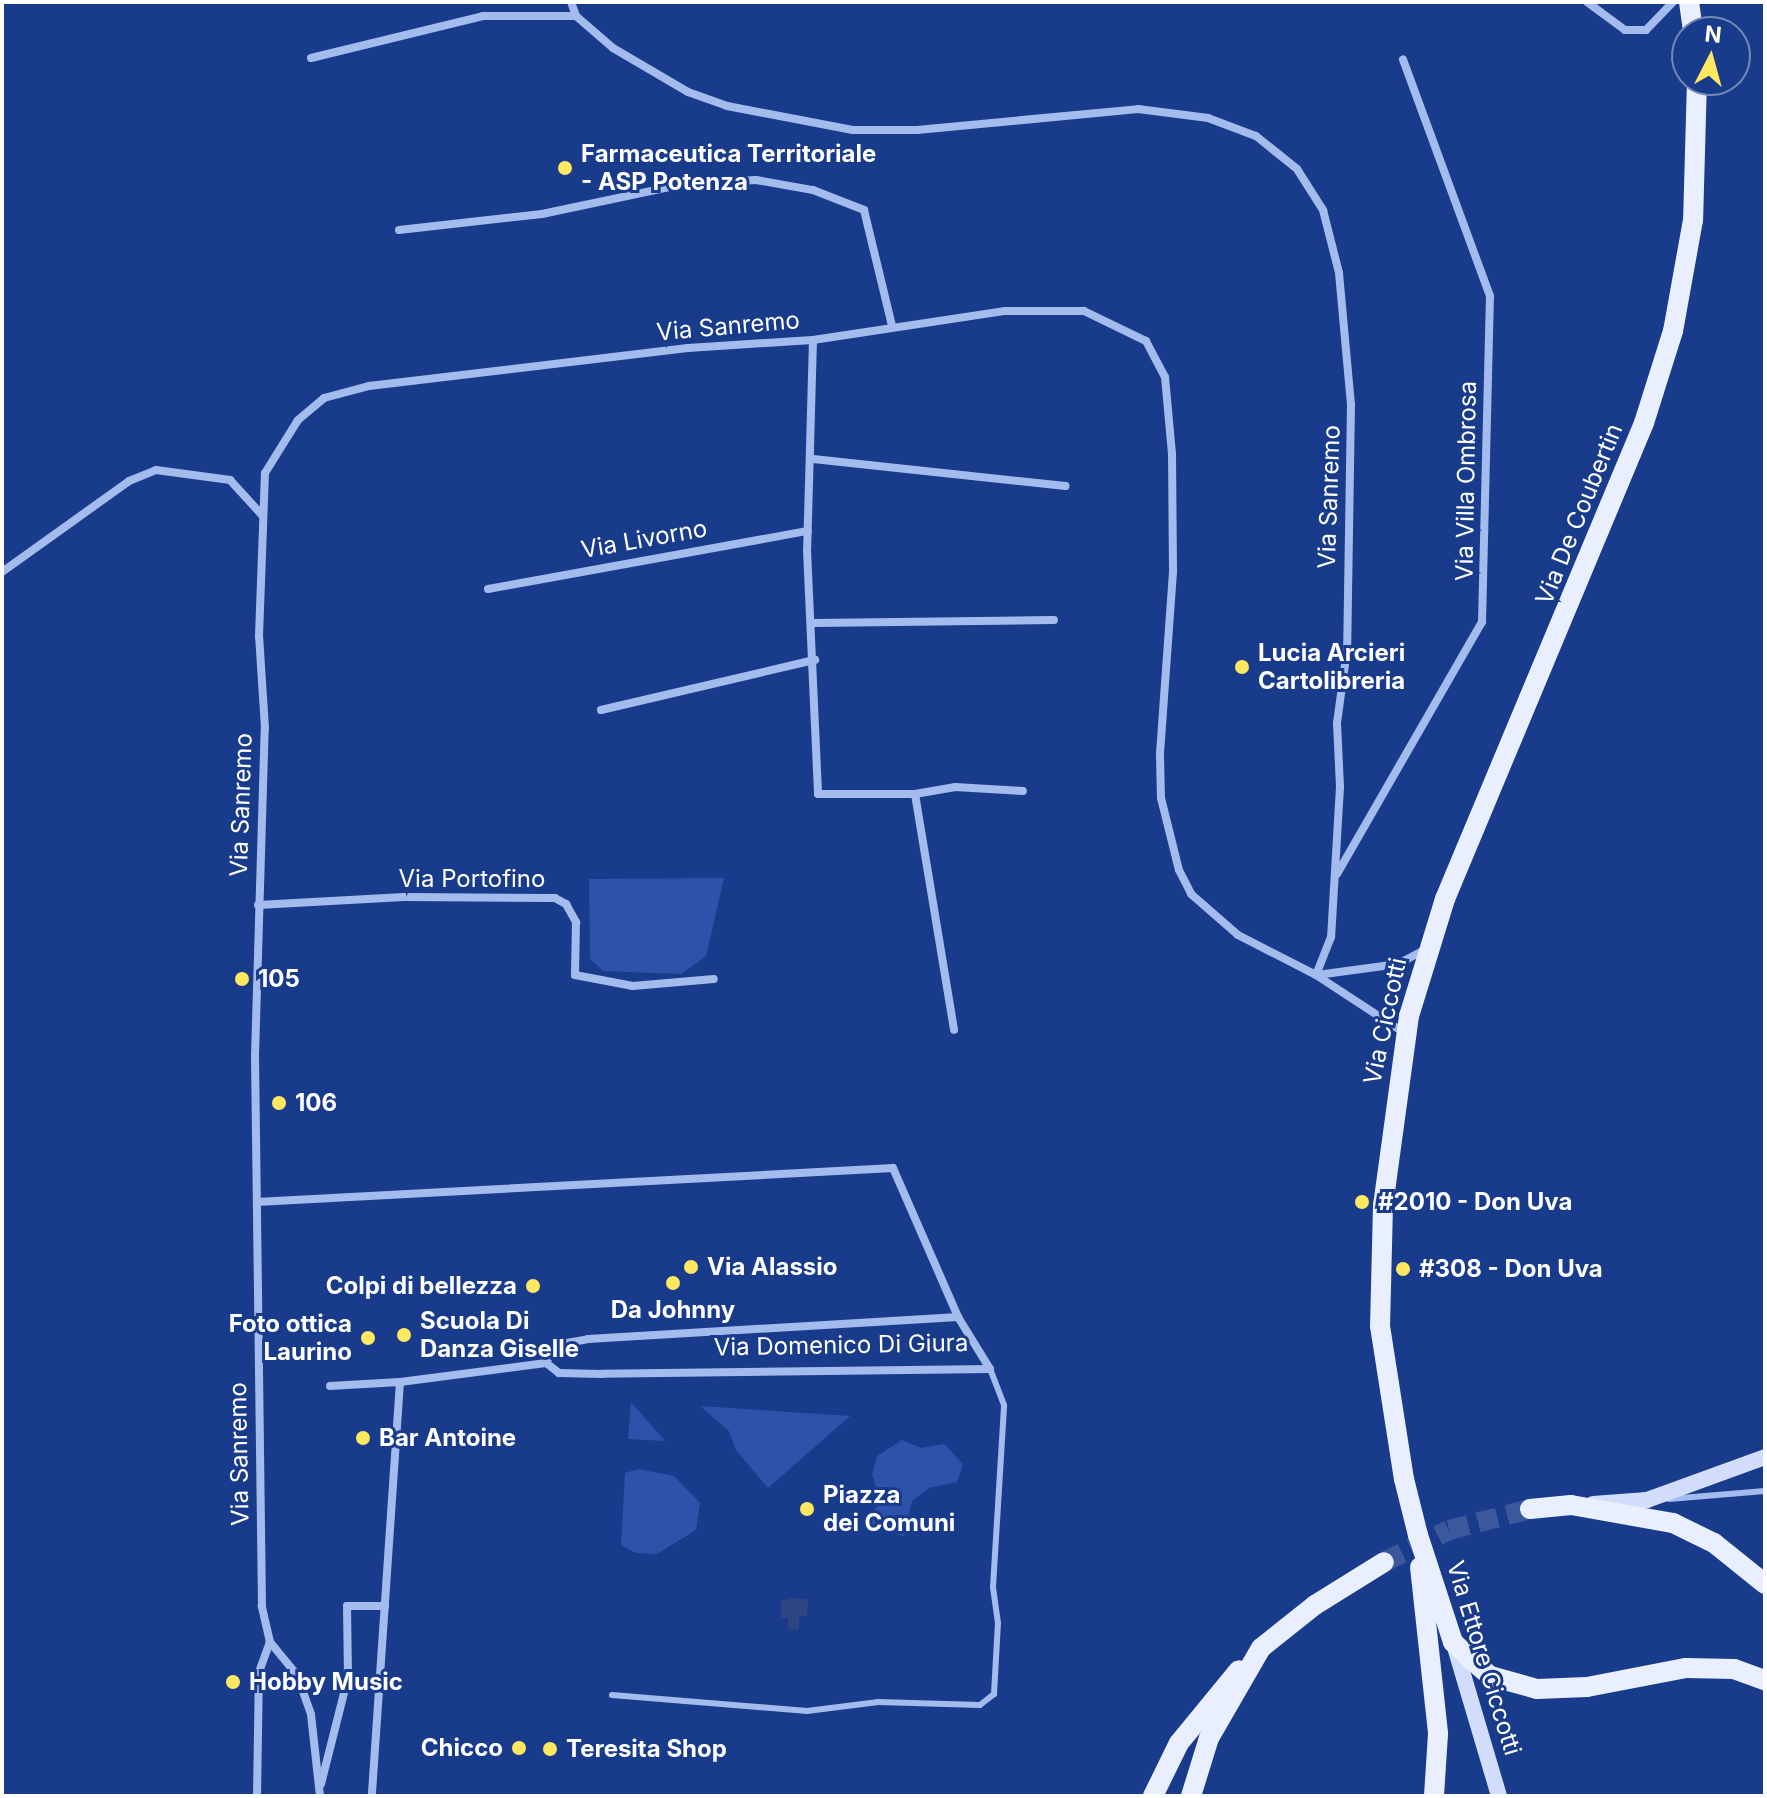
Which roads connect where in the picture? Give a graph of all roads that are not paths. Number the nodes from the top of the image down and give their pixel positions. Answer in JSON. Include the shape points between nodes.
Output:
{"nodes":[{"id":1,"x":571,"y":2,"type":"edge"},
{"id":2,"x":1587,"y":2,"type":"edge"},
{"id":3,"x":1673,"y":2,"type":"edge"},
{"id":4,"x":576,"y":16,"type":"junction"},
{"id":5,"x":311,"y":58,"type":"dead end"},
{"id":6,"x":1403,"y":60,"type":"dead end"},
{"id":7,"x":1697,"y":96,"type":"edge"},
{"id":8,"x":399,"y":230,"type":"dead end"},
{"id":9,"x":892,"y":326,"type":"junction"},
{"id":10,"x":813,"y":340,"type":"junction"},
{"id":11,"x":813,"y":459,"type":"junction"},
{"id":12,"x":1066,"y":486,"type":"dead end"},
{"id":13,"x":262,"y":515,"type":"junction"},
{"id":14,"x":808,"y":531,"type":"junction"},
{"id":15,"x":2,"y":572,"type":"edge"},
{"id":16,"x":488,"y":589,"type":"dead end"},
{"id":17,"x":1054,"y":620,"type":"dead end"},
{"id":18,"x":814,"y":623,"type":"junction"},
{"id":19,"x":815,"y":660,"type":"junction"},
{"id":20,"x":601,"y":710,"type":"dead end"},
{"id":21,"x":1023,"y":791,"type":"dead end"},
{"id":22,"x":915,"y":794,"type":"junction"},
{"id":23,"x":1334,"y":878,"type":"junction"},
{"id":24,"x":258,"y":905,"type":"junction"},
{"id":25,"x":1428,"y":948,"type":"junction"},
{"id":26,"x":1316,"y":975,"type":"junction"},
{"id":27,"x":714,"y":979,"type":"dead end"},
{"id":28,"x":954,"y":1030,"type":"dead end"},
{"id":29,"x":1406,"y":1034,"type":"junction"},
{"id":30,"x":257,"y":1202,"type":"junction"},
{"id":31,"x":958,"y":1317,"type":"junction"},
{"id":32,"x":546,"y":1363,"type":"junction"},
{"id":33,"x":990,"y":1369,"type":"junction"},
{"id":34,"x":400,"y":1382,"type":"junction"},
{"id":35,"x":330,"y":1386,"type":"dead end"},
{"id":36,"x":1765,"y":1457,"type":"edge"},
{"id":37,"x":1765,"y":1491,"type":"edge"},
{"id":38,"x":1647,"y":1500,"type":"junction"},
{"id":39,"x":1571,"y":1505,"type":"junction"},
{"id":40,"x":1530,"y":1509,"type":"tunnel mouth"},
{"id":41,"x":1418,"y":1535,"type":"junction"},
{"id":42,"x":1384,"y":1562,"type":"tunnel mouth"},
{"id":43,"x":1765,"y":1584,"type":"edge"},
{"id":44,"x":385,"y":1606,"type":"junction"},
{"id":45,"x":270,"y":1642,"type":"junction"},
{"id":46,"x":1453,"y":1642,"type":"junction"},
{"id":47,"x":1261,"y":1648,"type":"junction"},
{"id":48,"x":1765,"y":1680,"type":"edge"},
{"id":49,"x":612,"y":1695,"type":"dead end"},
{"id":50,"x":320,"y":1794,"type":"edge"},
{"id":51,"x":257,"y":1796,"type":"edge"},
{"id":52,"x":372,"y":1796,"type":"edge"},
{"id":53,"x":1153,"y":1796,"type":"edge"},
{"id":54,"x":1191,"y":1796,"type":"edge"},
{"id":55,"x":1434,"y":1796,"type":"edge"},
{"id":56,"x":1499,"y":1796,"type":"edge"}],
"edges":[{"from":1,"to":4,"type":"street","name":"Via Sanremo"},
{"from":2,"to":3,"type":"street","via":[[1625,30],[1646,30]]},
{"from":4,"to":5,"type":"street","via":[[483,16]]},
{"from":4,"to":23,"type":"street","name":"Via Sanremo","via":[[613,48],[688,92],[727,106],[853,130],[985,127],[1138,109],[1208,118],[1256,136],[1297,169],[1323,210],[1339,273],[1351,404],[1347,650],[1337,723],[1340,787]]},
{"from":6,"to":23,"type":"street","name":"Via Villa Ombrosa","via":[[1490,296],[1482,622]]},
{"from":7,"to":25,"type":"main road","name":"Via De Coubertin","via":[[1693,220],[1673,331],[1644,423],[1539,681],[1489,787]]},
{"from":8,"to":9,"type":"street","via":[[542,214],[680,185],[756,180],[813,190],[864,210]]},
{"from":9,"to":10,"type":"street","name":"Via Sanremo"},
{"from":9,"to":26,"type":"street","name":"Via Sanremo","via":[[1004,311],[1084,311],[1146,341],[1165,377],[1172,454],[1173,572],[1160,755],[1161,798],[1179,870],[1191,894],[1238,935]]},
{"from":10,"to":11,"type":"street"},
{"from":10,"to":13,"type":"street","name":"Via Sanremo","via":[[551,363],[369,386],[324,398],[298,420],[265,473]]},
{"from":11,"to":12,"type":"street"},
{"from":11,"to":14,"type":"street"},
{"from":13,"to":15,"type":"street","via":[[230,480],[156,470],[129,481]]},
{"from":13,"to":24,"type":"street","name":"Via Sanremo","via":[[259,636],[265,728]]},
{"from":14,"to":16,"type":"street","name":"Via Livorno"},
{"from":14,"to":18,"type":"street"},
{"from":17,"to":18,"type":"street"},
{"from":18,"to":19,"type":"street"},
{"from":19,"to":20,"type":"street"},
{"from":19,"to":22,"type":"street","via":[[818,794]]},
{"from":21,"to":22,"type":"street","via":[[955,787]]},
{"from":22,"to":28,"type":"street"},
{"from":23,"to":26,"type":"street","name":"Via Sanremo","via":[[1331,937]]},
{"from":24,"to":27,"type":"street","name":"Via Portofino","via":[[404,897],[555,898],[566,904],[576,922],[575,975],[633,986]]},
{"from":24,"to":30,"type":"street","name":"Via Sanremo"},
{"from":25,"to":26,"type":"street","via":[[1398,964]]},
{"from":25,"to":29,"type":"main road","name":"Via Ciccotti"},
{"from":26,"to":29,"type":"street","name":"Via Sanremo"},
{"from":29,"to":41,"type":"main road","name":"Via Ciccotti","via":[[1393,1106],[1378,1262],[1380,1326]]},
{"from":30,"to":31,"type":"street","via":[[893,1168]]},
{"from":30,"to":45,"type":"street","name":"Via Sanremo","via":[[262,1606]]},
{"from":31,"to":32,"type":"street","name":"Via Domenico Di Giura","via":[[588,1339],[555,1345]]},
{"from":31,"to":33,"type":"street","name":"Via Domenico Di Giura"},
{"from":32,"to":33,"type":"street","name":"Via Domenico Di Giura","via":[[559,1373],[602,1374]]},
{"from":32,"to":34,"type":"street","name":"Via Domenico Di Giura"},
{"from":33,"to":49,"type":"lane","via":[[1004,1405],[993,1587],[998,1623],[994,1694],[980,1705],[878,1702],[807,1711]]},
{"from":34,"to":35,"type":"street","name":"Via Domenico Di Giura"},
{"from":34,"to":44,"type":"street"},
{"from":36,"to":38,"type":"main road"},
{"from":37,"to":38,"type":"lane"},
{"from":38,"to":39,"type":"main road"},
{"from":39,"to":40,"type":"main road"},
{"from":39,"to":43,"type":"main road","via":[[1673,1523],[1714,1543]]},
{"from":41,"to":46,"type":"main road","name":"Via Ettore Ciccotti"},
{"from":41,"to":55,"type":"main road","via":[[1438,1734]]},
{"from":42,"to":47,"type":"main road","via":[[1315,1605]]},
{"from":44,"to":50,"type":"street","via":[[347,1606],[348,1677]]},
{"from":44,"to":52,"type":"street"},
{"from":45,"to":50,"type":"street","name":"Via Sanremo","via":[[297,1675],[311,1714]]},
{"from":45,"to":51,"type":"street","via":[[259,1672]]},
{"from":46,"to":48,"type":"main road","via":[[1490,1676],[1537,1689],[1587,1687],[1686,1668],[1734,1669]]},
{"from":46,"to":56,"type":"main road","name":"Via Ettore Ciccotti"},
{"from":47,"to":53,"type":"main road","via":[[1218,1690],[1179,1743]]},
{"from":47,"to":54,"type":"main road","via":[[1209,1738]]}]}
